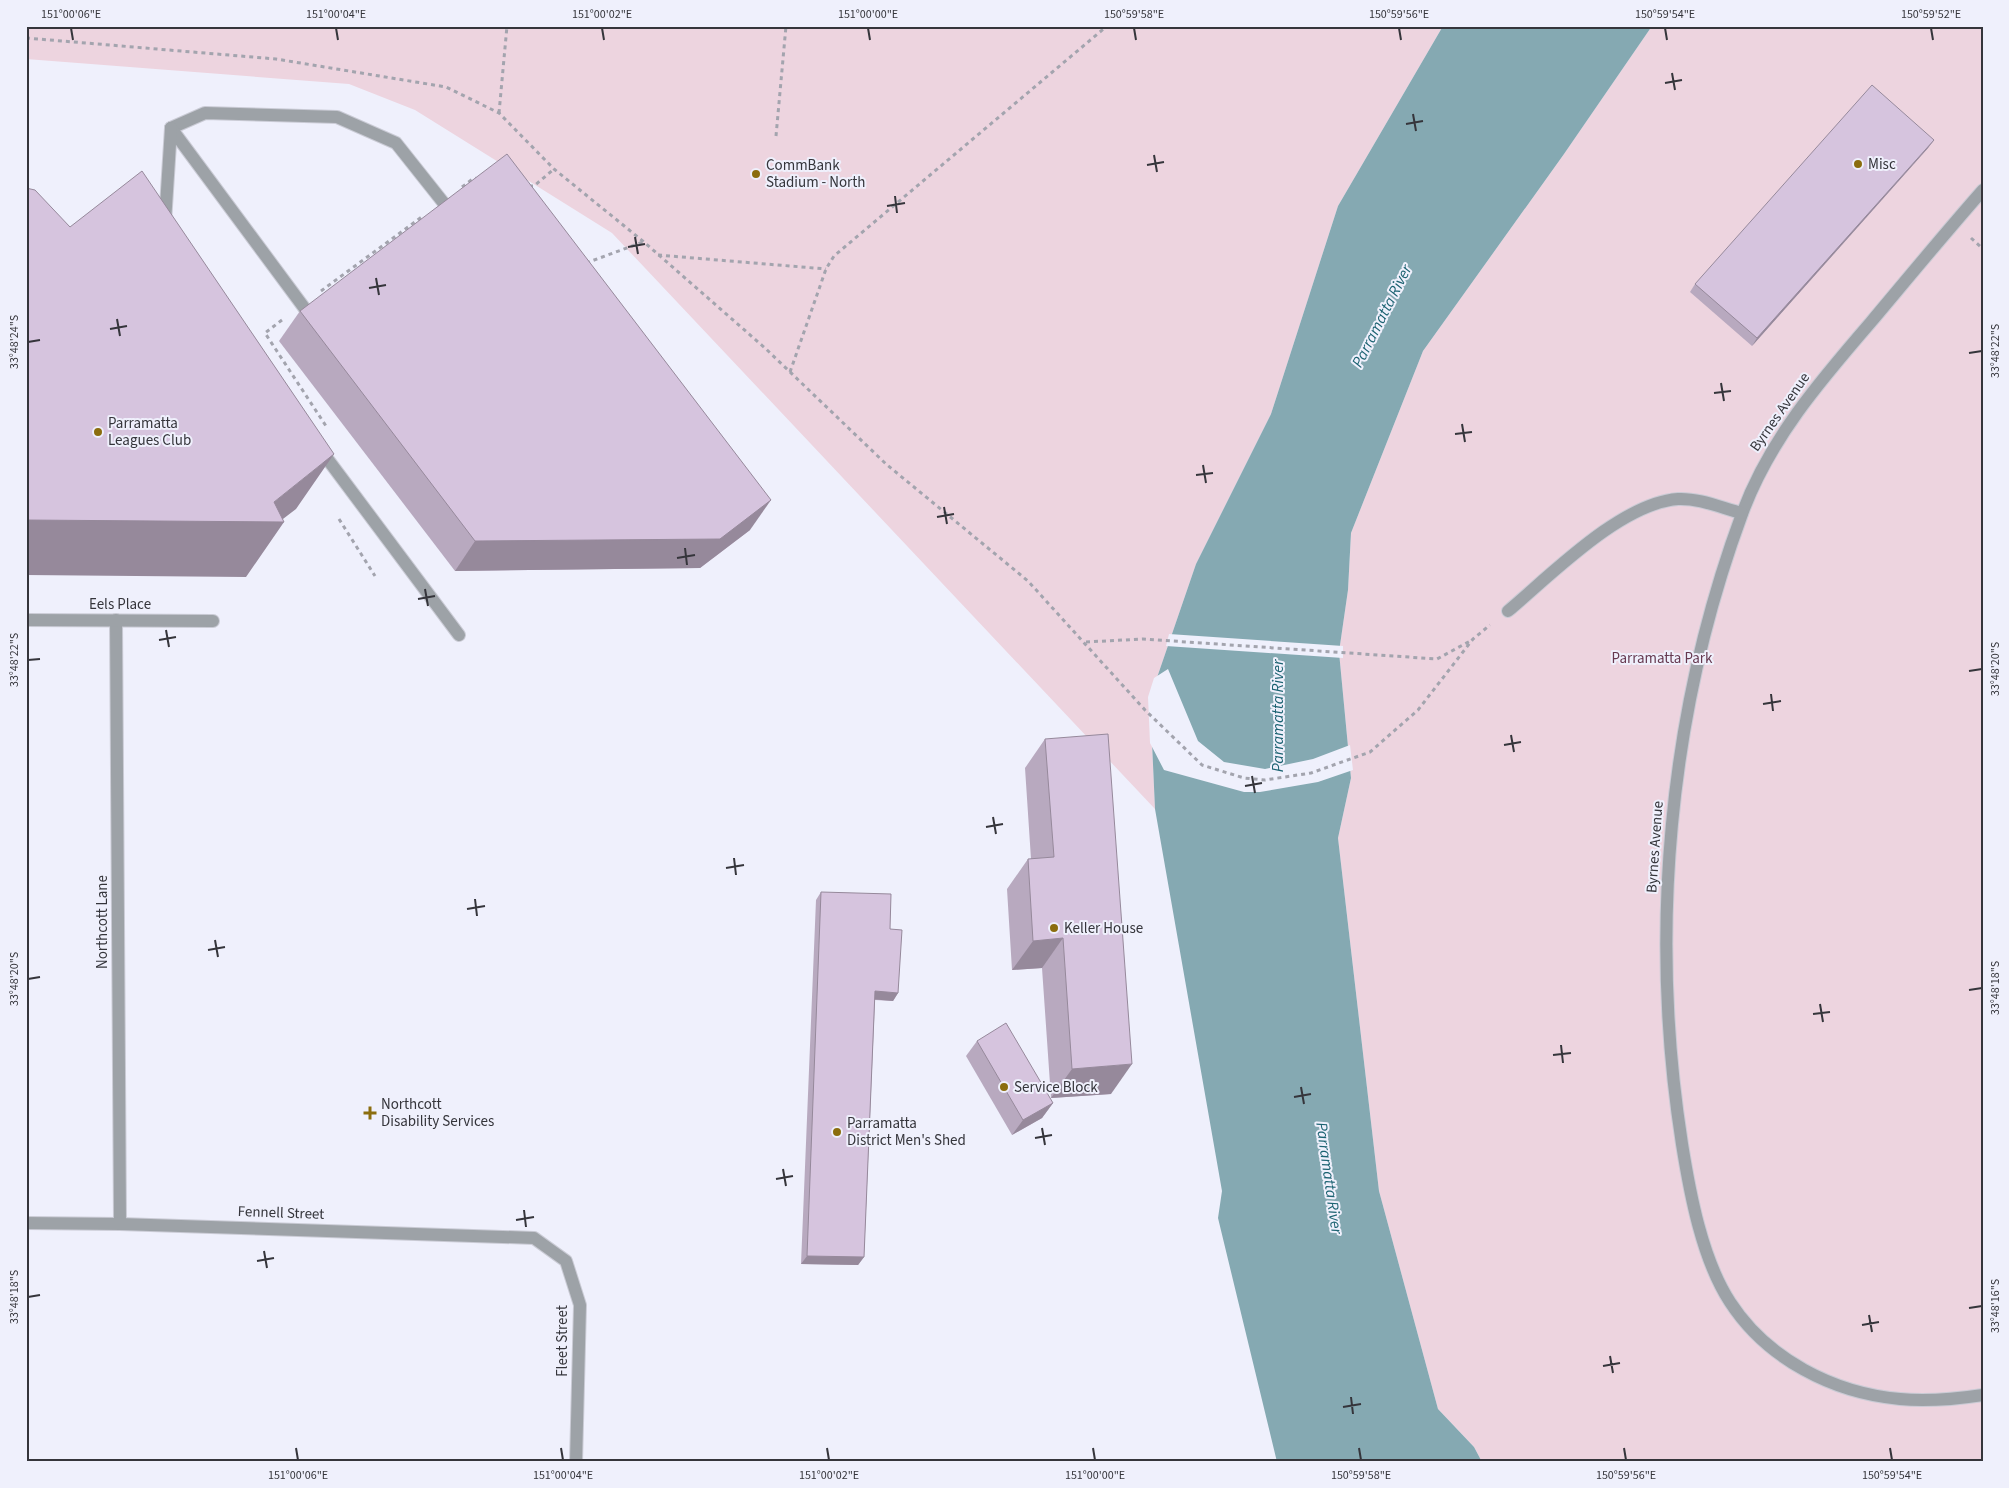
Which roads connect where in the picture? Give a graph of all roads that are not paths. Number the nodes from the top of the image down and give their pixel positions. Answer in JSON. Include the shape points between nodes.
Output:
{"nodes":[{"id":1,"x":171,"y":128,"type":"junction"},
{"id":2,"x":1983,"y":190,"type":"edge"},
{"id":3,"x":446,"y":207,"type":"edge"},
{"id":4,"x":164,"y":233,"type":"edge"},
{"id":5,"x":311,"y":317,"type":"edge"},
{"id":6,"x":314,"y":441,"type":"edge"},
{"id":7,"x":1742,"y":513,"type":"junction"},
{"id":8,"x":1508,"y":611,"type":"road end"},
{"id":9,"x":26,"y":620,"type":"edge"},
{"id":10,"x":116,"y":620,"type":"junction"},
{"id":11,"x":213,"y":621,"type":"dead end"},
{"id":12,"x":460,"y":634,"type":"dead end"},
{"id":13,"x":26,"y":1223,"type":"edge"},
{"id":14,"x":120,"y":1224,"type":"junction"},
{"id":15,"x":534,"y":1238,"type":"joint"},
{"id":16,"x":1983,"y":1395,"type":"edge"},
{"id":17,"x":576,"y":1462,"type":"edge"}],
"edges":[{"from":1,"to":3,"type":"street","via":[[205,113],[337,116],[396,143]]},
{"from":1,"to":4,"type":"street"},
{"from":1,"to":5,"type":"street"},
{"from":2,"to":7,"type":"street","name":"Byrnes Avenue","via":[[1790,421],[1763,465]]},
{"from":6,"to":12,"type":"street"},
{"from":7,"to":8,"type":"street","via":[[1680,499],[1661,502],[1592,540]]},
{"from":7,"to":16,"type":"street","name":"Byrnes Avenue","via":[[1689,695],[1672,825],[1666,929],[1668,1008],[1689,1184],[1714,1271],[1734,1307],[1772,1349],[1806,1372],[1854,1390],[1900,1399],[1947,1400]]},
{"from":9,"to":10,"type":"street","name":"Eels Place"},
{"from":10,"to":11,"type":"street","name":"Eels Place"},
{"from":10,"to":14,"type":"street","name":"Northcott Lane"},
{"from":13,"to":14,"type":"street","name":"Fennell Street"},
{"from":14,"to":15,"type":"street","name":"Fennell Street"},
{"from":15,"to":17,"type":"street","name":"Fleet Street","via":[[566,1261],[580,1305]]}]}
